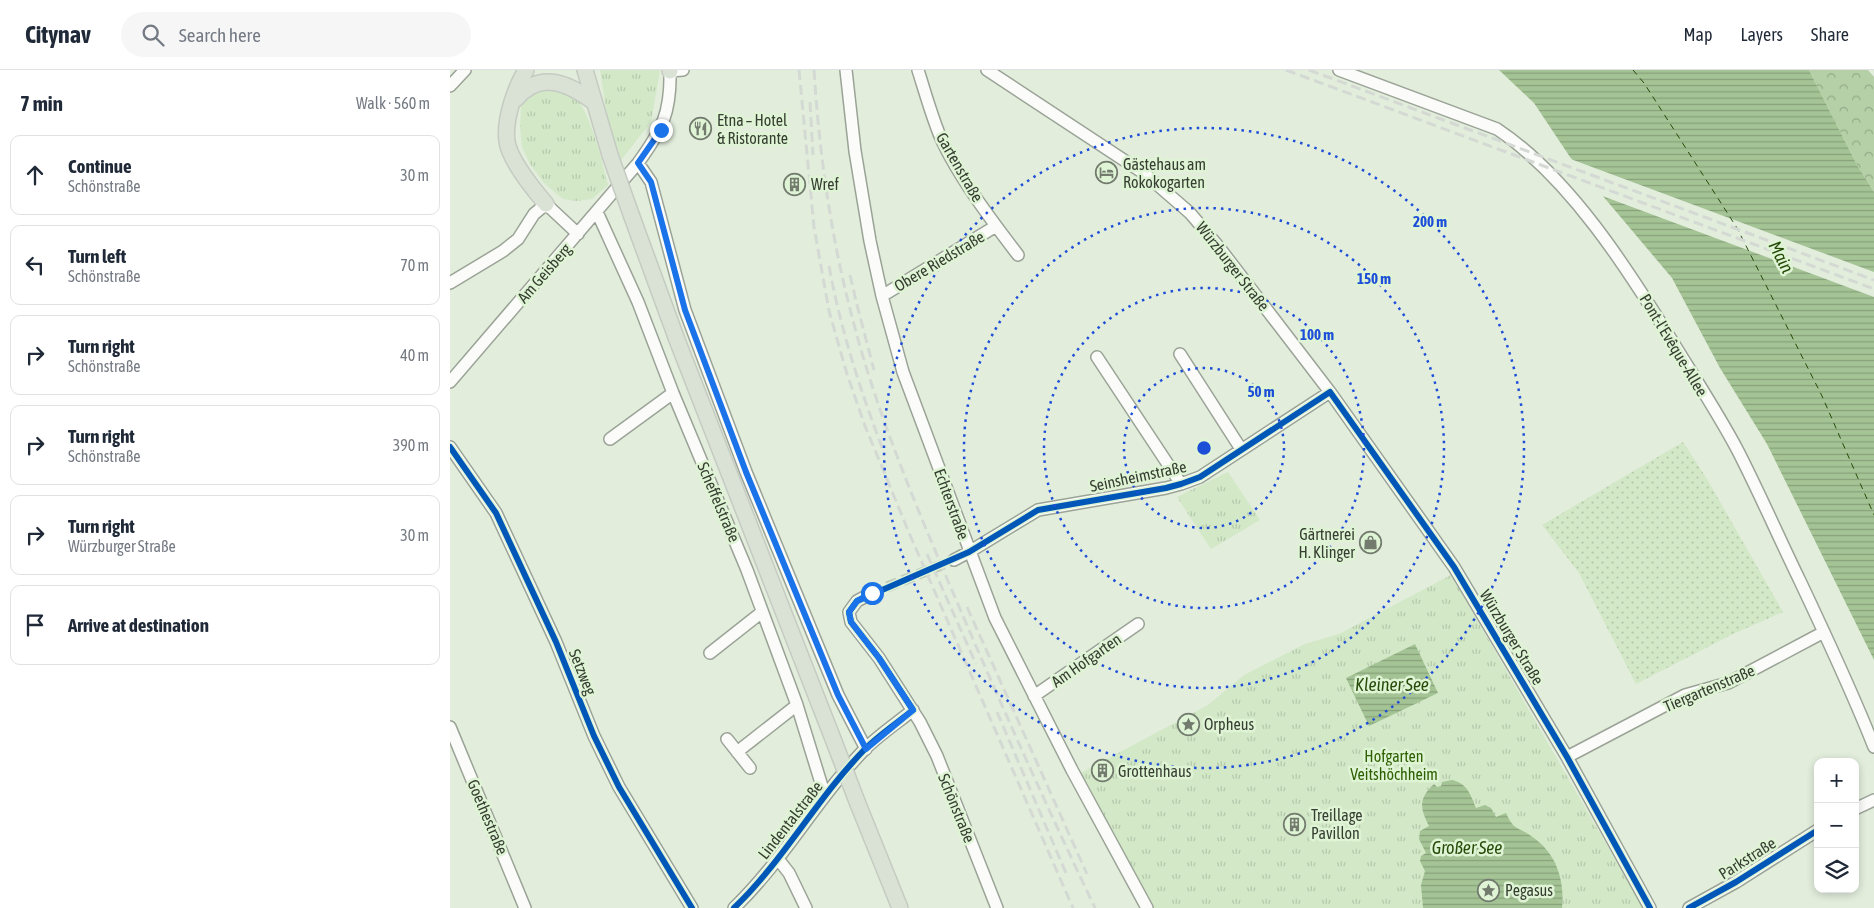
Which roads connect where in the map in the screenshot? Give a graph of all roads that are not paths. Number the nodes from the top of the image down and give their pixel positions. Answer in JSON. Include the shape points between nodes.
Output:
{"nodes":[{"id":1,"x":465,"y":70,"type":"edge"},
{"id":2,"x":526,"y":70,"type":"edge"},
{"id":3,"x":674,"y":70,"type":"edge"},
{"id":4,"x":846,"y":70,"type":"edge"},
{"id":5,"x":918,"y":70,"type":"edge"},
{"id":6,"x":987,"y":70,"type":"edge"},
{"id":7,"x":1339,"y":70,"type":"edge"},
{"id":8,"x":587,"y":72,"type":"edge"},
{"id":9,"x":450,"y":86,"type":"edge"},
{"id":10,"x":594,"y":102,"type":"junction"},
{"id":11,"x":512,"y":104,"type":"junction"},
{"id":12,"x":638,"y":163,"type":"junction"},
{"id":13,"x":546,"y":204,"type":"junction"},
{"id":14,"x":598,"y":212,"type":"junction"},
{"id":15,"x":996,"y":226,"type":"junction"},
{"id":16,"x":578,"y":234,"type":"junction"},
{"id":17,"x":1018,"y":255,"type":"dead end"},
{"id":18,"x":450,"y":283,"type":"edge"},
{"id":19,"x":882,"y":296,"type":"junction"},
{"id":20,"x":1180,"y":354,"type":"dead end"},
{"id":21,"x":1097,"y":357,"type":"dead end"},
{"id":22,"x":450,"y":382,"type":"edge"},
{"id":23,"x":1330,"y":392,"type":"junction"},
{"id":24,"x":673,"y":394,"type":"junction"},
{"id":25,"x":610,"y":439,"type":"dead end"},
{"id":26,"x":450,"y":447,"type":"edge"},
{"id":27,"x":1241,"y":449,"type":"junction"},
{"id":28,"x":1182,"y":484,"type":"junction"},
{"id":29,"x":969,"y":552,"type":"junction"},
{"id":30,"x":954,"y":560,"type":"tunnel mouth"},
{"id":31,"x":872,"y":593,"type":"tunnel mouth"},
{"id":32,"x":762,"y":612,"type":"junction"},
{"id":33,"x":1138,"y":624,"type":"dead end"},
{"id":34,"x":1824,"y":632,"type":"junction"},
{"id":35,"x":710,"y":653,"type":"dead end"},
{"id":36,"x":1034,"y":696,"type":"junction"},
{"id":37,"x":797,"y":705,"type":"junction"},
{"id":38,"x":913,"y":710,"type":"junction"},
{"id":39,"x":450,"y":727,"type":"edge"},
{"id":40,"x":727,"y":739,"type":"dead end"},
{"id":41,"x":1874,"y":747,"type":"edge"},
{"id":42,"x":866,"y":749,"type":"junction"},
{"id":43,"x":738,"y":752,"type":"junction"},
{"id":44,"x":1567,"y":758,"type":"junction"},
{"id":45,"x":750,"y":768,"type":"dead end"},
{"id":46,"x":826,"y":796,"type":"junction"},
{"id":47,"x":1874,"y":800,"type":"edge"},
{"id":48,"x":1859,"y":807,"type":"edge"},
{"id":49,"x":1814,"y":833,"type":"edge"},
{"id":50,"x":778,"y":859,"type":"junction"},
{"id":51,"x":525,"y":908,"type":"edge"},
{"id":52,"x":692,"y":908,"type":"edge"},
{"id":53,"x":734,"y":908,"type":"edge"},
{"id":54,"x":806,"y":908,"type":"edge"},
{"id":55,"x":900,"y":908,"type":"edge"},
{"id":56,"x":997,"y":908,"type":"edge"},
{"id":57,"x":1147,"y":908,"type":"edge"},
{"id":58,"x":1650,"y":908,"type":"edge"},
{"id":59,"x":1690,"y":908,"type":"edge"}],
"edges":[{"from":1,"to":9,"type":"street"},
{"from":2,"to":11,"type":"main road"},
{"from":3,"to":12,"type":"street","via":[[661,130]]},
{"from":4,"to":19,"type":"street","name":"Echterstraße","via":[[855,151]]},
{"from":5,"to":15,"type":"street","name":"Gartenstraße","via":[[941,137]]},
{"from":6,"to":23,"type":"street","name":"Würzburger Straße","via":[[1145,174],[1190,213],[1252,288]]},
{"from":7,"to":34,"type":"street","name":"Pont-l'Evêque-Allee","via":[[1497,130],[1549,173],[1631,273],[1720,420]]},
{"from":8,"to":10,"type":"main road"},
{"from":10,"to":11,"type":"main road","via":[[561,82],[547,82],[524,89]]},
{"from":10,"to":55,"type":"main road","bridge":true,"via":[[680,349]]},
{"from":11,"to":13,"type":"main road","via":[[506,123],[506,143],[525,177]]},
{"from":12,"to":14,"type":"street","name":"Am Geisberg"},
{"from":12,"to":42,"type":"street","via":[[651,182],[685,310],[746,472],[838,695]]},
{"from":13,"to":16,"type":"street"},
{"from":13,"to":18,"type":"street","via":[[534,214],[518,239]]},
{"from":14,"to":16,"type":"street","name":"Am Geisberg"},
{"from":14,"to":24,"type":"street","name":"Scheffelstraße","via":[[638,302]]},
{"from":15,"to":17,"type":"street","name":"Gartenstraße"},
{"from":15,"to":19,"type":"street","name":"Obere Riedstraße"},
{"from":16,"to":22,"type":"street","name":"Am Geisberg"},
{"from":19,"to":29,"type":"street","name":"Echterstraße","via":[[902,372]]},
{"from":20,"to":27,"type":"street"},
{"from":21,"to":28,"type":"street","name":"Seinsheimstraße"},
{"from":23,"to":27,"type":"street","name":"Seinsheimstraße"},
{"from":23,"to":44,"type":"street","name":"Würzburger Straße","via":[[1454,567]]},
{"from":24,"to":25,"type":"street"},
{"from":24,"to":32,"type":"street","name":"Scheffelstraße"},
{"from":26,"to":52,"type":"street","name":"Setzweg","via":[[496,513],[619,787]]},
{"from":27,"to":28,"type":"street","name":"Seinsheimstraße","via":[[1200,477]]},
{"from":28,"to":29,"type":"street","name":"Seinsheimstraße","via":[[1038,510]]},
{"from":29,"to":30,"type":"street"},
{"from":29,"to":36,"type":"street","name":"Echterstraße","via":[[995,618]]},
{"from":31,"to":38,"type":"street","name":"Schönstraße","via":[[857,601],[849,612],[851,622]]},
{"from":32,"to":35,"type":"street"},
{"from":32,"to":37,"type":"street","name":"Scheffelstraße"},
{"from":33,"to":36,"type":"street","name":"Am Hofgarten"},
{"from":34,"to":41,"type":"street","name":"Pont-l'Evêque-Allee"},
{"from":34,"to":44,"type":"street","name":"Tiergartenstraße","via":[[1728,683],[1685,695]]},
{"from":36,"to":57,"type":"street","name":"Echterstraße"},
{"from":37,"to":43,"type":"street"},
{"from":37,"to":46,"type":"street","name":"Scheffelstraße"},
{"from":38,"to":42,"type":"street"},
{"from":38,"to":56,"type":"street","name":"Schönstraße","via":[[937,756]]},
{"from":39,"to":51,"type":"street","name":"Goethestraße"},
{"from":40,"to":43,"type":"street"},
{"from":42,"to":46,"type":"street","name":"Lindentalstraße"},
{"from":43,"to":45,"type":"street"},
{"from":44,"to":58,"type":"street","name":"Würzburger Straße"},
{"from":46,"to":50,"type":"street","name":"Lindentalstraße"},
{"from":47,"to":48,"type":"street"},
{"from":49,"to":59,"type":"street","name":"Parkstraße"},
{"from":50,"to":53,"type":"street","name":"Lindentalstraße"},
{"from":50,"to":54,"type":"street","via":[[789,873]]}]}
